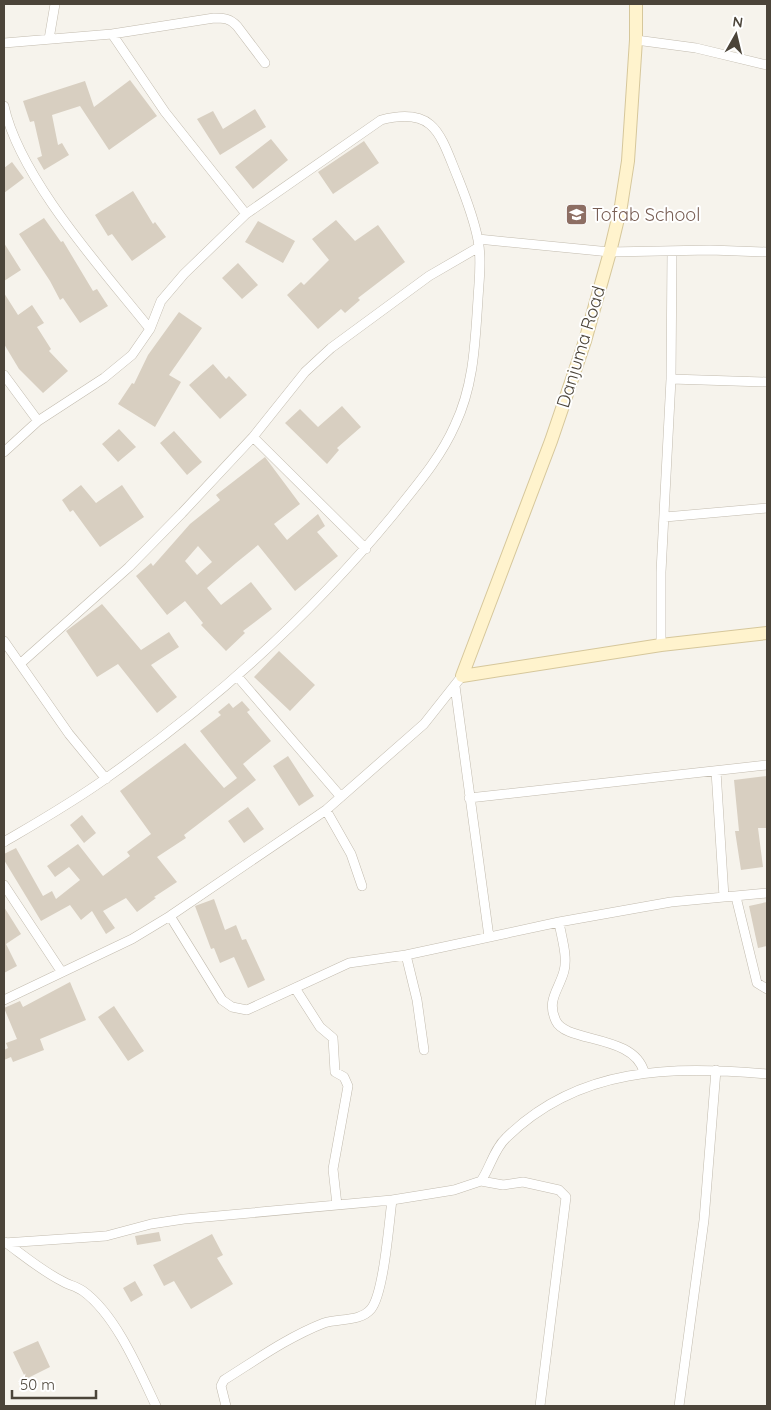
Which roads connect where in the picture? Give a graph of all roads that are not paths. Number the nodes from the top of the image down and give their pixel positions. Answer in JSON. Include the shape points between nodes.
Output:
{"nodes":[{"id":1,"x":55,"y":4,"type":"edge"},
{"id":2,"x":636,"y":4,"type":"edge"},
{"id":3,"x":112,"y":34,"type":"junction"},
{"id":4,"x":50,"y":39,"type":"junction"},
{"id":5,"x":636,"y":40,"type":"junction"},
{"id":6,"x":4,"y":43,"type":"edge"},
{"id":7,"x":264,"y":63,"type":"dead end"},
{"id":8,"x":767,"y":65,"type":"edge"},
{"id":9,"x":4,"y":106,"type":"edge"},
{"id":10,"x":246,"y":214,"type":"junction"},
{"id":11,"x":478,"y":243,"type":"junction"},
{"id":12,"x":610,"y":252,"type":"junction"},
{"id":13,"x":672,"y":252,"type":"junction"},
{"id":14,"x":767,"y":252,"type":"edge"},
{"id":15,"x":150,"y":329,"type":"junction"},
{"id":16,"x":4,"y":376,"type":"edge"},
{"id":17,"x":671,"y":379,"type":"junction"},
{"id":18,"x":767,"y":382,"type":"edge"},
{"id":19,"x":38,"y":421,"type":"junction"},
{"id":20,"x":253,"y":437,"type":"junction"},
{"id":21,"x":4,"y":452,"type":"edge"},
{"id":22,"x":767,"y":508,"type":"edge"},
{"id":23,"x":665,"y":517,"type":"junction"},
{"id":24,"x":366,"y":549,"type":"junction"},
{"id":25,"x":767,"y":633,"type":"edge"},
{"id":26,"x":4,"y":641,"type":"edge"},
{"id":27,"x":661,"y":645,"type":"junction"},
{"id":28,"x":21,"y":663,"type":"junction"},
{"id":29,"x":237,"y":676,"type":"junction"},
{"id":30,"x":458,"y":681,"type":"junction"},
{"id":31,"x":767,"y":765,"type":"edge"},
{"id":32,"x":716,"y":771,"type":"junction"},
{"id":33,"x":106,"y":779,"type":"junction"},
{"id":34,"x":341,"y":796,"type":"junction"},
{"id":35,"x":469,"y":798,"type":"junction"},
{"id":36,"x":326,"y":810,"type":"junction"},
{"id":37,"x":4,"y":842,"type":"edge"},
{"id":38,"x":4,"y":885,"type":"edge"},
{"id":39,"x":362,"y":886,"type":"dead end"},
{"id":40,"x":767,"y":893,"type":"edge"},
{"id":41,"x":736,"y":896,"type":"junction"},
{"id":42,"x":724,"y":897,"type":"junction"},
{"id":43,"x":170,"y":916,"type":"junction"},
{"id":44,"x":559,"y":922,"type":"junction"},
{"id":45,"x":489,"y":937,"type":"junction"},
{"id":46,"x":406,"y":955,"type":"junction"},
{"id":47,"x":61,"y":971,"type":"junction"},
{"id":48,"x":296,"y":988,"type":"junction"},
{"id":49,"x":767,"y":989,"type":"edge"},
{"id":50,"x":4,"y":1000,"type":"edge"},
{"id":51,"x":424,"y":1050,"type":"dead end"},
{"id":52,"x":716,"y":1070,"type":"junction"},
{"id":53,"x":644,"y":1072,"type":"junction"},
{"id":54,"x":767,"y":1074,"type":"edge"},
{"id":55,"x":481,"y":1181,"type":"junction"},
{"id":56,"x":392,"y":1200,"type":"junction"},
{"id":57,"x":337,"y":1205,"type":"junction"},
{"id":58,"x":4,"y":1241,"type":"edge"},
{"id":59,"x":156,"y":1406,"type":"edge"},
{"id":60,"x":226,"y":1406,"type":"edge"},
{"id":61,"x":540,"y":1406,"type":"edge"},
{"id":62,"x":679,"y":1406,"type":"edge"}],
"edges":[{"from":1,"to":4,"type":"street"},
{"from":2,"to":5,"type":"street","name":"Danjuma Road"},
{"from":3,"to":4,"type":"street"},
{"from":3,"to":7,"type":"street","via":[[225,18],[237,26]]},
{"from":3,"to":10,"type":"street","via":[[165,112]]},
{"from":4,"to":6,"type":"street"},
{"from":5,"to":8,"type":"street","via":[[696,48]]},
{"from":5,"to":12,"type":"street","name":"Danjuma Road","via":[[628,161]]},
{"from":9,"to":15,"type":"street","via":[[16,144],[36,180]]},
{"from":10,"to":11,"type":"street","via":[[381,120],[400,115],[419,116],[430,122],[449,155],[467,201]]},
{"from":10,"to":15,"type":"street","via":[[161,301]]},
{"from":11,"to":12,"type":"street"},
{"from":11,"to":20,"type":"street","via":[[331,348],[305,372]]},
{"from":11,"to":24,"type":"street","via":[[480,274],[472,379],[455,426],[425,478]]},
{"from":12,"to":13,"type":"street"},
{"from":12,"to":30,"type":"street","name":"Danjuma Road","via":[[585,341],[551,441]]},
{"from":13,"to":14,"type":"street"},
{"from":13,"to":17,"type":"street"},
{"from":15,"to":19,"type":"street","via":[[132,355],[104,378]]},
{"from":16,"to":19,"type":"street"},
{"from":17,"to":18,"type":"street"},
{"from":17,"to":23,"type":"street"},
{"from":19,"to":21,"type":"street"},
{"from":20,"to":24,"type":"street"},
{"from":20,"to":28,"type":"street","via":[[129,567]]},
{"from":22,"to":23,"type":"street"},
{"from":23,"to":27,"type":"street"},
{"from":24,"to":29,"type":"street"},
{"from":25,"to":27,"type":"street"},
{"from":26,"to":28,"type":"street"},
{"from":27,"to":30,"type":"street"},
{"from":28,"to":33,"type":"street"},
{"from":29,"to":33,"type":"street"},
{"from":29,"to":34,"type":"street"},
{"from":30,"to":34,"type":"street","via":[[424,724]]},
{"from":30,"to":35,"type":"street"},
{"from":31,"to":32,"type":"street"},
{"from":32,"to":35,"type":"street"},
{"from":32,"to":42,"type":"street"},
{"from":33,"to":37,"type":"street"},
{"from":34,"to":36,"type":"street"},
{"from":35,"to":45,"type":"street"},
{"from":36,"to":39,"type":"street","via":[[351,854]]},
{"from":36,"to":43,"type":"street"},
{"from":38,"to":47,"type":"street"},
{"from":40,"to":41,"type":"street"},
{"from":41,"to":42,"type":"street"},
{"from":41,"to":49,"type":"street","via":[[757,983]]},
{"from":42,"to":44,"type":"street","via":[[671,902]]},
{"from":43,"to":47,"type":"street","via":[[132,939]]},
{"from":43,"to":48,"type":"street","via":[[222,1000],[232,1007],[247,1010]]},
{"from":44,"to":45,"type":"street"},
{"from":44,"to":53,"type":"street","via":[[565,961],[552,997],[551,1009],[557,1024],[628,1051],[637,1058]]},
{"from":45,"to":46,"type":"street"},
{"from":46,"to":48,"type":"street","via":[[349,963]]},
{"from":46,"to":51,"type":"street"},
{"from":47,"to":50,"type":"street"},
{"from":48,"to":57,"type":"street","via":[[320,1027],[333,1038],[335,1072],[344,1077],[348,1086],[333,1169]]},
{"from":52,"to":53,"type":"street"},
{"from":52,"to":54,"type":"street"},
{"from":52,"to":62,"type":"street","via":[[704,1220]]},
{"from":53,"to":55,"type":"street","via":[[608,1079],[564,1096],[533,1116],[504,1139]]},
{"from":55,"to":56,"type":"street","via":[[454,1190]]},
{"from":55,"to":61,"type":"street","via":[[503,1185],[523,1182],[559,1190],[566,1197]]},
{"from":56,"to":57,"type":"street"},
{"from":56,"to":60,"type":"street","via":[[379,1287],[371,1310],[362,1316],[318,1326],[224,1380],[221,1386]]},
{"from":57,"to":58,"type":"street","via":[[184,1218],[106,1236]]},
{"from":58,"to":59,"type":"street","via":[[89,1296],[107,1316],[126,1346]]}]}
